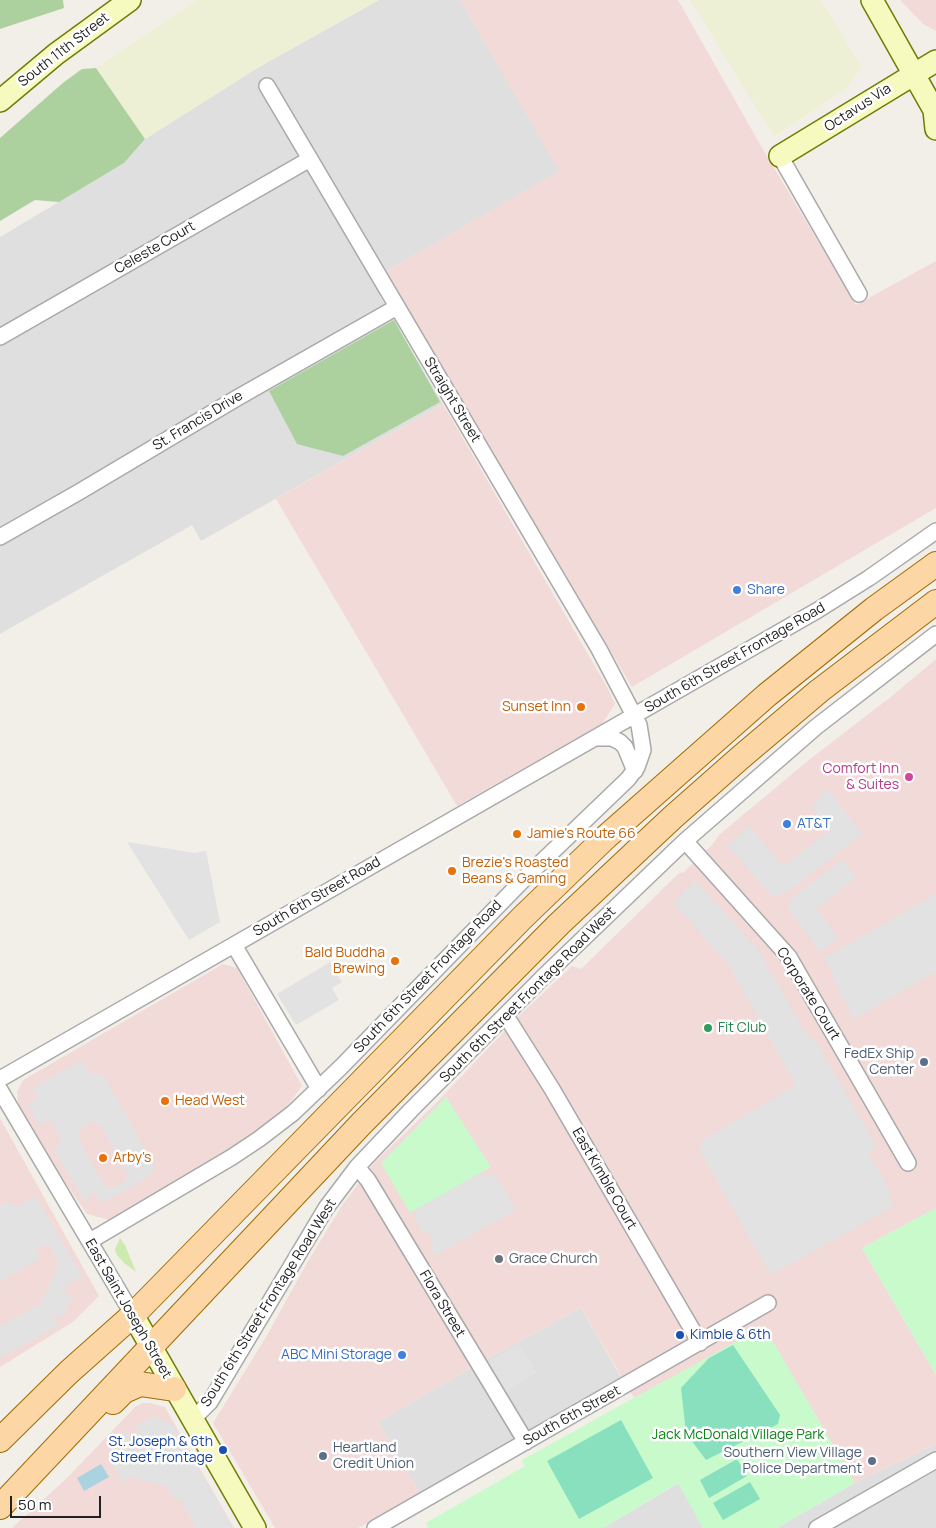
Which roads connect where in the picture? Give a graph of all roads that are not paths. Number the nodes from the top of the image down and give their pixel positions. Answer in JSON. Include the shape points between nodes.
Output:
{"nodes":[{"id":1,"x":130,"y":0,"type":"edge"},
{"id":2,"x":872,"y":0,"type":"edge"},
{"id":3,"x":936,"y":61,"type":"edge"},
{"id":4,"x":914,"y":73,"type":"junction"},
{"id":5,"x":267,"y":86,"type":"dead end"},
{"id":6,"x":0,"y":101,"type":"edge"},
{"id":7,"x":935,"y":117,"type":"edge"},
{"id":8,"x":780,"y":156,"type":"joint"},
{"id":9,"x":310,"y":159,"type":"junction"},
{"id":10,"x":859,"y":294,"type":"dead end"},
{"id":11,"x":397,"y":307,"type":"junction"},
{"id":12,"x":0,"y":337,"type":"edge"},
{"id":13,"x":936,"y":531,"type":"edge"},
{"id":14,"x":0,"y":537,"type":"edge"},
{"id":15,"x":936,"y":564,"type":"edge"},
{"id":16,"x":936,"y":586,"type":"edge"},
{"id":17,"x":936,"y":602,"type":"edge"},
{"id":18,"x":936,"y":634,"type":"edge"},
{"id":19,"x":827,"y":685,"type":"junction"},
{"id":20,"x":635,"y":716,"type":"junction"},
{"id":21,"x":597,"y":738,"type":"junction"},
{"id":22,"x":634,"y":771,"type":"junction"},
{"id":23,"x":685,"y":841,"type":"junction"},
{"id":24,"x":234,"y":945,"type":"junction"},
{"id":25,"x":506,"y":1016,"type":"junction"},
{"id":26,"x":0,"y":1079,"type":"edge"},
{"id":27,"x":318,"y":1089,"type":"junction"},
{"id":28,"x":0,"y":1090,"type":"edge"},
{"id":29,"x":908,"y":1163,"type":"dead end"},
{"id":30,"x":357,"y":1167,"type":"junction"},
{"id":31,"x":90,"y":1241,"type":"junction"},
{"id":32,"x":768,"y":1303,"type":"dead end"},
{"id":33,"x":133,"y":1315,"type":"junction"},
{"id":34,"x":700,"y":1343,"type":"junction"},
{"id":35,"x":150,"y":1346,"type":"junction"},
{"id":36,"x":69,"y":1372,"type":"junction"},
{"id":37,"x":174,"y":1389,"type":"junction"},
{"id":38,"x":192,"y":1420,"type":"junction"},
{"id":39,"x":0,"y":1424,"type":"edge"},
{"id":40,"x":0,"y":1440,"type":"edge"},
{"id":41,"x":526,"y":1442,"type":"junction"},
{"id":42,"x":936,"y":1460,"type":"edge"},
{"id":43,"x":5,"y":1502,"type":"edge"},
{"id":44,"x":255,"y":1528,"type":"edge"},
{"id":45,"x":375,"y":1528,"type":"edge"},
{"id":46,"x":817,"y":1528,"type":"edge"}],
"edges":[{"from":1,"to":6,"type":"street","name":"South 11th Street","via":[[56,54]]},
{"from":2,"to":4,"type":"street"},
{"from":3,"to":4,"type":"street","name":"Octavus Via"},
{"from":4,"to":7,"type":"street"},
{"from":4,"to":8,"type":"street","name":"Octavus Via"},
{"from":5,"to":9,"type":"street","name":"Straight Street"},
{"from":8,"to":10,"type":"street"},
{"from":9,"to":11,"type":"street","name":"Straight Street"},
{"from":9,"to":12,"type":"street","name":"Celeste Court"},
{"from":11,"to":14,"type":"street","name":"St. Francis Drive"},
{"from":11,"to":20,"type":"street","name":"Straight Street","via":[[599,649]]},
{"from":13,"to":20,"type":"street","name":"South 6th Street Frontage Road","via":[[818,610]]},
{"from":15,"to":33,"type":"main road","via":[[767,695],[606,837],[522,918]]},
{"from":16,"to":19,"type":"main road","via":[[883,624]]},
{"from":17,"to":19,"type":"main road"},
{"from":18,"to":23,"type":"street","name":"South 6th Street Frontage Road West","via":[[816,727]]},
{"from":19,"to":35,"type":"main road","via":[[673,817],[559,924],[361,1124]]},
{"from":20,"to":21,"type":"street","name":"South 6th Street Road"},
{"from":20,"to":22,"type":"street","name":"South 6th Street Frontage Road","via":[[643,741],[640,761]]},
{"from":21,"to":22,"type":"street","via":[[612,738],[620,742]]},
{"from":21,"to":24,"type":"street","name":"South 6th Street Road"},
{"from":22,"to":27,"type":"street","name":"South 6th Street Frontage Road"},
{"from":23,"to":25,"type":"street","name":"South 6th Street Frontage Road West"},
{"from":23,"to":29,"type":"street","name":"Corporate Court","via":[[789,957]]},
{"from":24,"to":26,"type":"street","name":"South 6th Street Road"},
{"from":24,"to":27,"type":"street"},
{"from":25,"to":30,"type":"street","name":"South 6th Street Frontage Road West"},
{"from":25,"to":34,"type":"street","name":"East Kimble Court","via":[[552,1088]]},
{"from":27,"to":31,"type":"street","name":"South 6th Street Frontage Road","via":[[259,1139]]},
{"from":28,"to":31,"type":"street","name":"East Saint Joseph Street"},
{"from":30,"to":38,"type":"street","name":"South 6th Street Frontage Road West","via":[[309,1234],[210,1402]]},
{"from":30,"to":41,"type":"street","name":"Flora Street","via":[[368,1180]]},
{"from":31,"to":33,"type":"street","name":"East Saint Joseph Street"},
{"from":32,"to":34,"type":"street","name":"South 6th Street"},
{"from":33,"to":35,"type":"street","name":"East Saint Joseph Street"},
{"from":33,"to":36,"type":"main road"},
{"from":34,"to":41,"type":"street","name":"South 6th Street"},
{"from":35,"to":37,"type":"street","name":"East Saint Joseph Street"},
{"from":35,"to":43,"type":"main road"},
{"from":36,"to":39,"type":"main road","via":[[20,1404]]},
{"from":36,"to":40,"type":"main road"},
{"from":37,"to":38,"type":"street","name":"East Saint Joseph Street"},
{"from":37,"to":43,"type":"main road","via":[[140,1384],[124,1391],[36,1484]]},
{"from":38,"to":44,"type":"street","name":"East Saint Joseph Street"},
{"from":41,"to":45,"type":"street","name":"South 6th Street"},
{"from":42,"to":46,"type":"street"}]}
